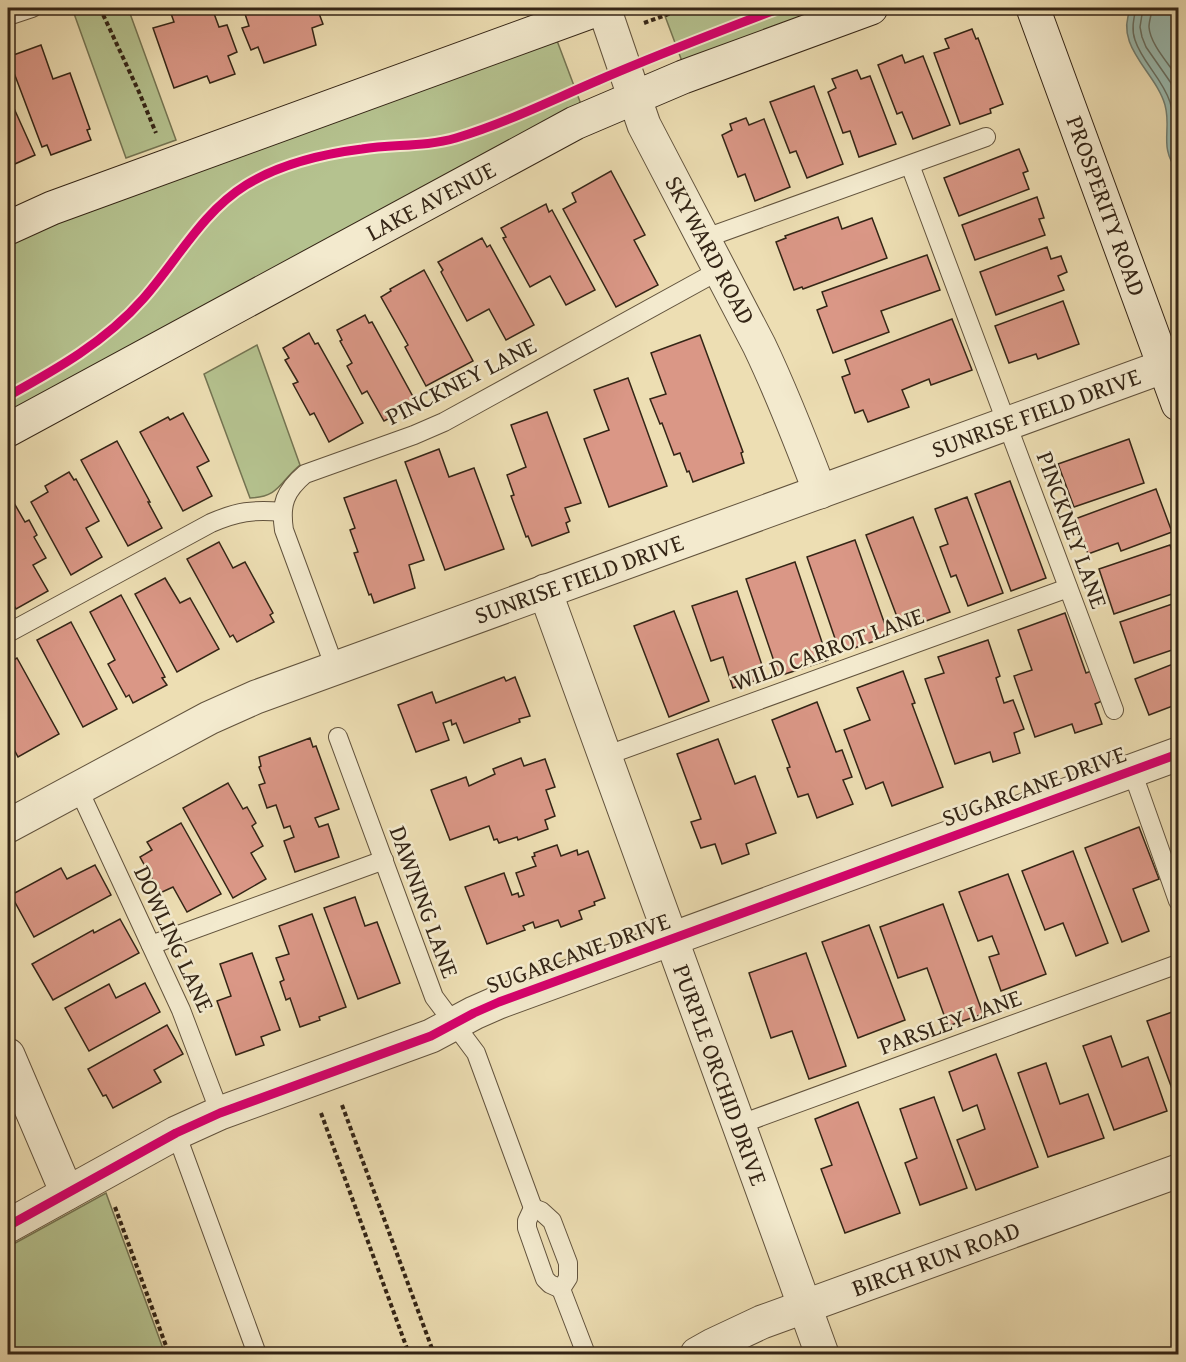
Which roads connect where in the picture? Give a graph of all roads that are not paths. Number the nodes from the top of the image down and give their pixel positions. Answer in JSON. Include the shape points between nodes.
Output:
{"nodes":[{"id":1,"x":32,"y":8,"type":"edge"},
{"id":2,"x":603,"y":8,"type":"edge"},
{"id":3,"x":871,"y":8,"type":"edge"},
{"id":4,"x":1034,"y":8,"type":"edge"},
{"id":5,"x":8,"y":16,"type":"edge"},
{"id":6,"x":635,"y":97,"type":"junction"},
{"id":7,"x":986,"y":137,"type":"dead end"},
{"id":8,"x":910,"y":165,"type":"junction"},
{"id":9,"x":8,"y":228,"type":"edge"},
{"id":10,"x":703,"y":239,"type":"junction"},
{"id":11,"x":720,"y":270,"type":"junction"},
{"id":12,"x":1165,"y":366,"type":"junction"},
{"id":13,"x":1179,"y":404,"type":"edge"},
{"id":14,"x":1007,"y":424,"type":"junction"},
{"id":15,"x":8,"y":430,"type":"edge"},
{"id":16,"x":820,"y":492,"type":"junction"},
{"id":17,"x":282,"y":512,"type":"junction"},
{"id":18,"x":1068,"y":588,"type":"junction"},
{"id":19,"x":545,"y":591,"type":"junction"},
{"id":20,"x":8,"y":633,"type":"edge"},
{"id":21,"x":335,"y":668,"type":"junction"},
{"id":22,"x":1114,"y":710,"type":"dead end"},
{"id":23,"x":338,"y":737,"type":"dead end"},
{"id":24,"x":1179,"y":754,"type":"edge"},
{"id":25,"x":605,"y":756,"type":"junction"},
{"id":26,"x":1131,"y":771,"type":"junction"},
{"id":27,"x":78,"y":788,"type":"junction"},
{"id":28,"x":8,"y":826,"type":"edge"},
{"id":29,"x":384,"y":860,"type":"junction"},
{"id":30,"x":1179,"y":901,"type":"edge"},
{"id":31,"x":670,"y":940,"type":"junction"},
{"id":32,"x":151,"y":945,"type":"junction"},
{"id":33,"x":1179,"y":964,"type":"edge"},
{"id":34,"x":454,"y":1024,"type":"junction"},
{"id":35,"x":8,"y":1055,"type":"edge"},
{"id":36,"x":220,"y":1113,"type":"junction"},
{"id":37,"x":738,"y":1125,"type":"junction"},
{"id":38,"x":176,"y":1133,"type":"junction"},
{"id":39,"x":1179,"y":1171,"type":"edge"},
{"id":40,"x":67,"y":1193,"type":"junction"},
{"id":41,"x":533,"y":1208,"type":"junction"},
{"id":42,"x":8,"y":1226,"type":"edge"},
{"id":43,"x":561,"y":1289,"type":"junction"},
{"id":44,"x":804,"y":1307,"type":"junction"},
{"id":45,"x":257,"y":1354,"type":"edge"},
{"id":46,"x":586,"y":1354,"type":"edge"},
{"id":47,"x":697,"y":1354,"type":"edge"},
{"id":48,"x":822,"y":1354,"type":"edge"}],
"edges":[{"from":1,"to":5,"type":"lane"},
{"from":2,"to":6,"type":"street","name":"SKYWARD ROAD"},
{"from":2,"to":9,"type":"street","via":[[52,208]]},
{"from":3,"to":6,"type":"street","name":"LAKE AVENUE"},
{"from":4,"to":12,"type":"street","name":"PROSPERITY ROAD"},
{"from":6,"to":10,"type":"street","name":"SKYWARD ROAD","via":[[644,125]]},
{"from":6,"to":15,"type":"street","name":"LAKE AVENUE","via":[[575,123]]},
{"from":7,"to":8,"type":"lane"},
{"from":8,"to":10,"type":"lane"},
{"from":8,"to":14,"type":"lane","name":"PINCKNEY LANE"},
{"from":10,"to":11,"type":"street","name":"SKYWARD ROAD"},
{"from":11,"to":16,"type":"street","name":"SKYWARD ROAD","via":[[777,381]]},
{"from":11,"to":17,"type":"lane","name":"PINCKNEY LANE","via":[[444,422],[305,474],[286,495]]},
{"from":12,"to":13,"type":"street","name":"PROSPERITY ROAD"},
{"from":12,"to":14,"type":"street","name":"SUNRISE FIELD DRIVE"},
{"from":14,"to":16,"type":"street","name":"SUNRISE FIELD DRIVE"},
{"from":14,"to":18,"type":"lane","name":"PINCKNEY LANE"},
{"from":16,"to":19,"type":"street","name":"SUNRISE FIELD DRIVE"},
{"from":17,"to":20,"type":"lane","via":[[250,511],[211,523]]},
{"from":17,"to":21,"type":"lane","via":[[284,530]]},
{"from":18,"to":22,"type":"lane","name":"PINCKNEY LANE"},
{"from":18,"to":25,"type":"lane","name":"WILD CARROT LANE"},
{"from":19,"to":21,"type":"street","name":"SUNRISE FIELD DRIVE"},
{"from":19,"to":25,"type":"street","name":"PURPLE ORCHID DRIVE"},
{"from":21,"to":27,"type":"street","name":"SUNRISE FIELD DRIVE","via":[[233,707]]},
{"from":23,"to":29,"type":"lane","name":"DAWNING LANE"},
{"from":24,"to":26,"type":"street","name":"SUGARCANE DRIVE"},
{"from":25,"to":31,"type":"street","name":"PURPLE ORCHID DRIVE"},
{"from":26,"to":30,"type":"lane"},
{"from":26,"to":31,"type":"street","name":"SUGARCANE DRIVE"},
{"from":27,"to":28,"type":"street","name":"SUNRISE FIELD DRIVE"},
{"from":27,"to":32,"type":"lane","name":"DOWLING LANE"},
{"from":29,"to":32,"type":"lane"},
{"from":29,"to":34,"type":"lane","name":"DAWNING LANE","via":[[434,998]]},
{"from":31,"to":34,"type":"street","name":"SUGARCANE DRIVE","via":[[499,1002]]},
{"from":31,"to":37,"type":"street","name":"PURPLE ORCHID DRIVE"},
{"from":32,"to":36,"type":"lane","name":"DOWLING LANE","via":[[193,1038]]},
{"from":33,"to":37,"type":"lane","name":"PARSLEY LANE"},
{"from":34,"to":36,"type":"street","name":"SUGARCANE DRIVE","via":[[431,1036]]},
{"from":34,"to":41,"type":"lane","name":"DAWNING LANE","via":[[476,1053]]},
{"from":35,"to":40,"type":"street"},
{"from":36,"to":38,"type":"street","name":"SUGARCANE DRIVE"},
{"from":37,"to":44,"type":"street","name":"PURPLE ORCHID DRIVE"},
{"from":38,"to":40,"type":"street","name":"SUGARCANE DRIVE"},
{"from":38,"to":45,"type":"lane"},
{"from":39,"to":44,"type":"street","name":"BIRCH RUN ROAD"},
{"from":40,"to":42,"type":"street","name":"SUGARCANE DRIVE"},
{"from":41,"to":43,"type":"lane","name":"DAWNING LANE","via":[[527,1221],[529,1236],[545,1279]]},
{"from":41,"to":43,"type":"lane","name":"DAWNING LANE","via":[[552,1221],[568,1263],[568,1278]]},
{"from":43,"to":46,"type":"lane","name":"DAWNING LANE"},
{"from":44,"to":47,"type":"street","name":"BIRCH RUN ROAD","via":[[738,1332]]},
{"from":44,"to":48,"type":"street","name":"PURPLE ORCHID DRIVE"}]}
